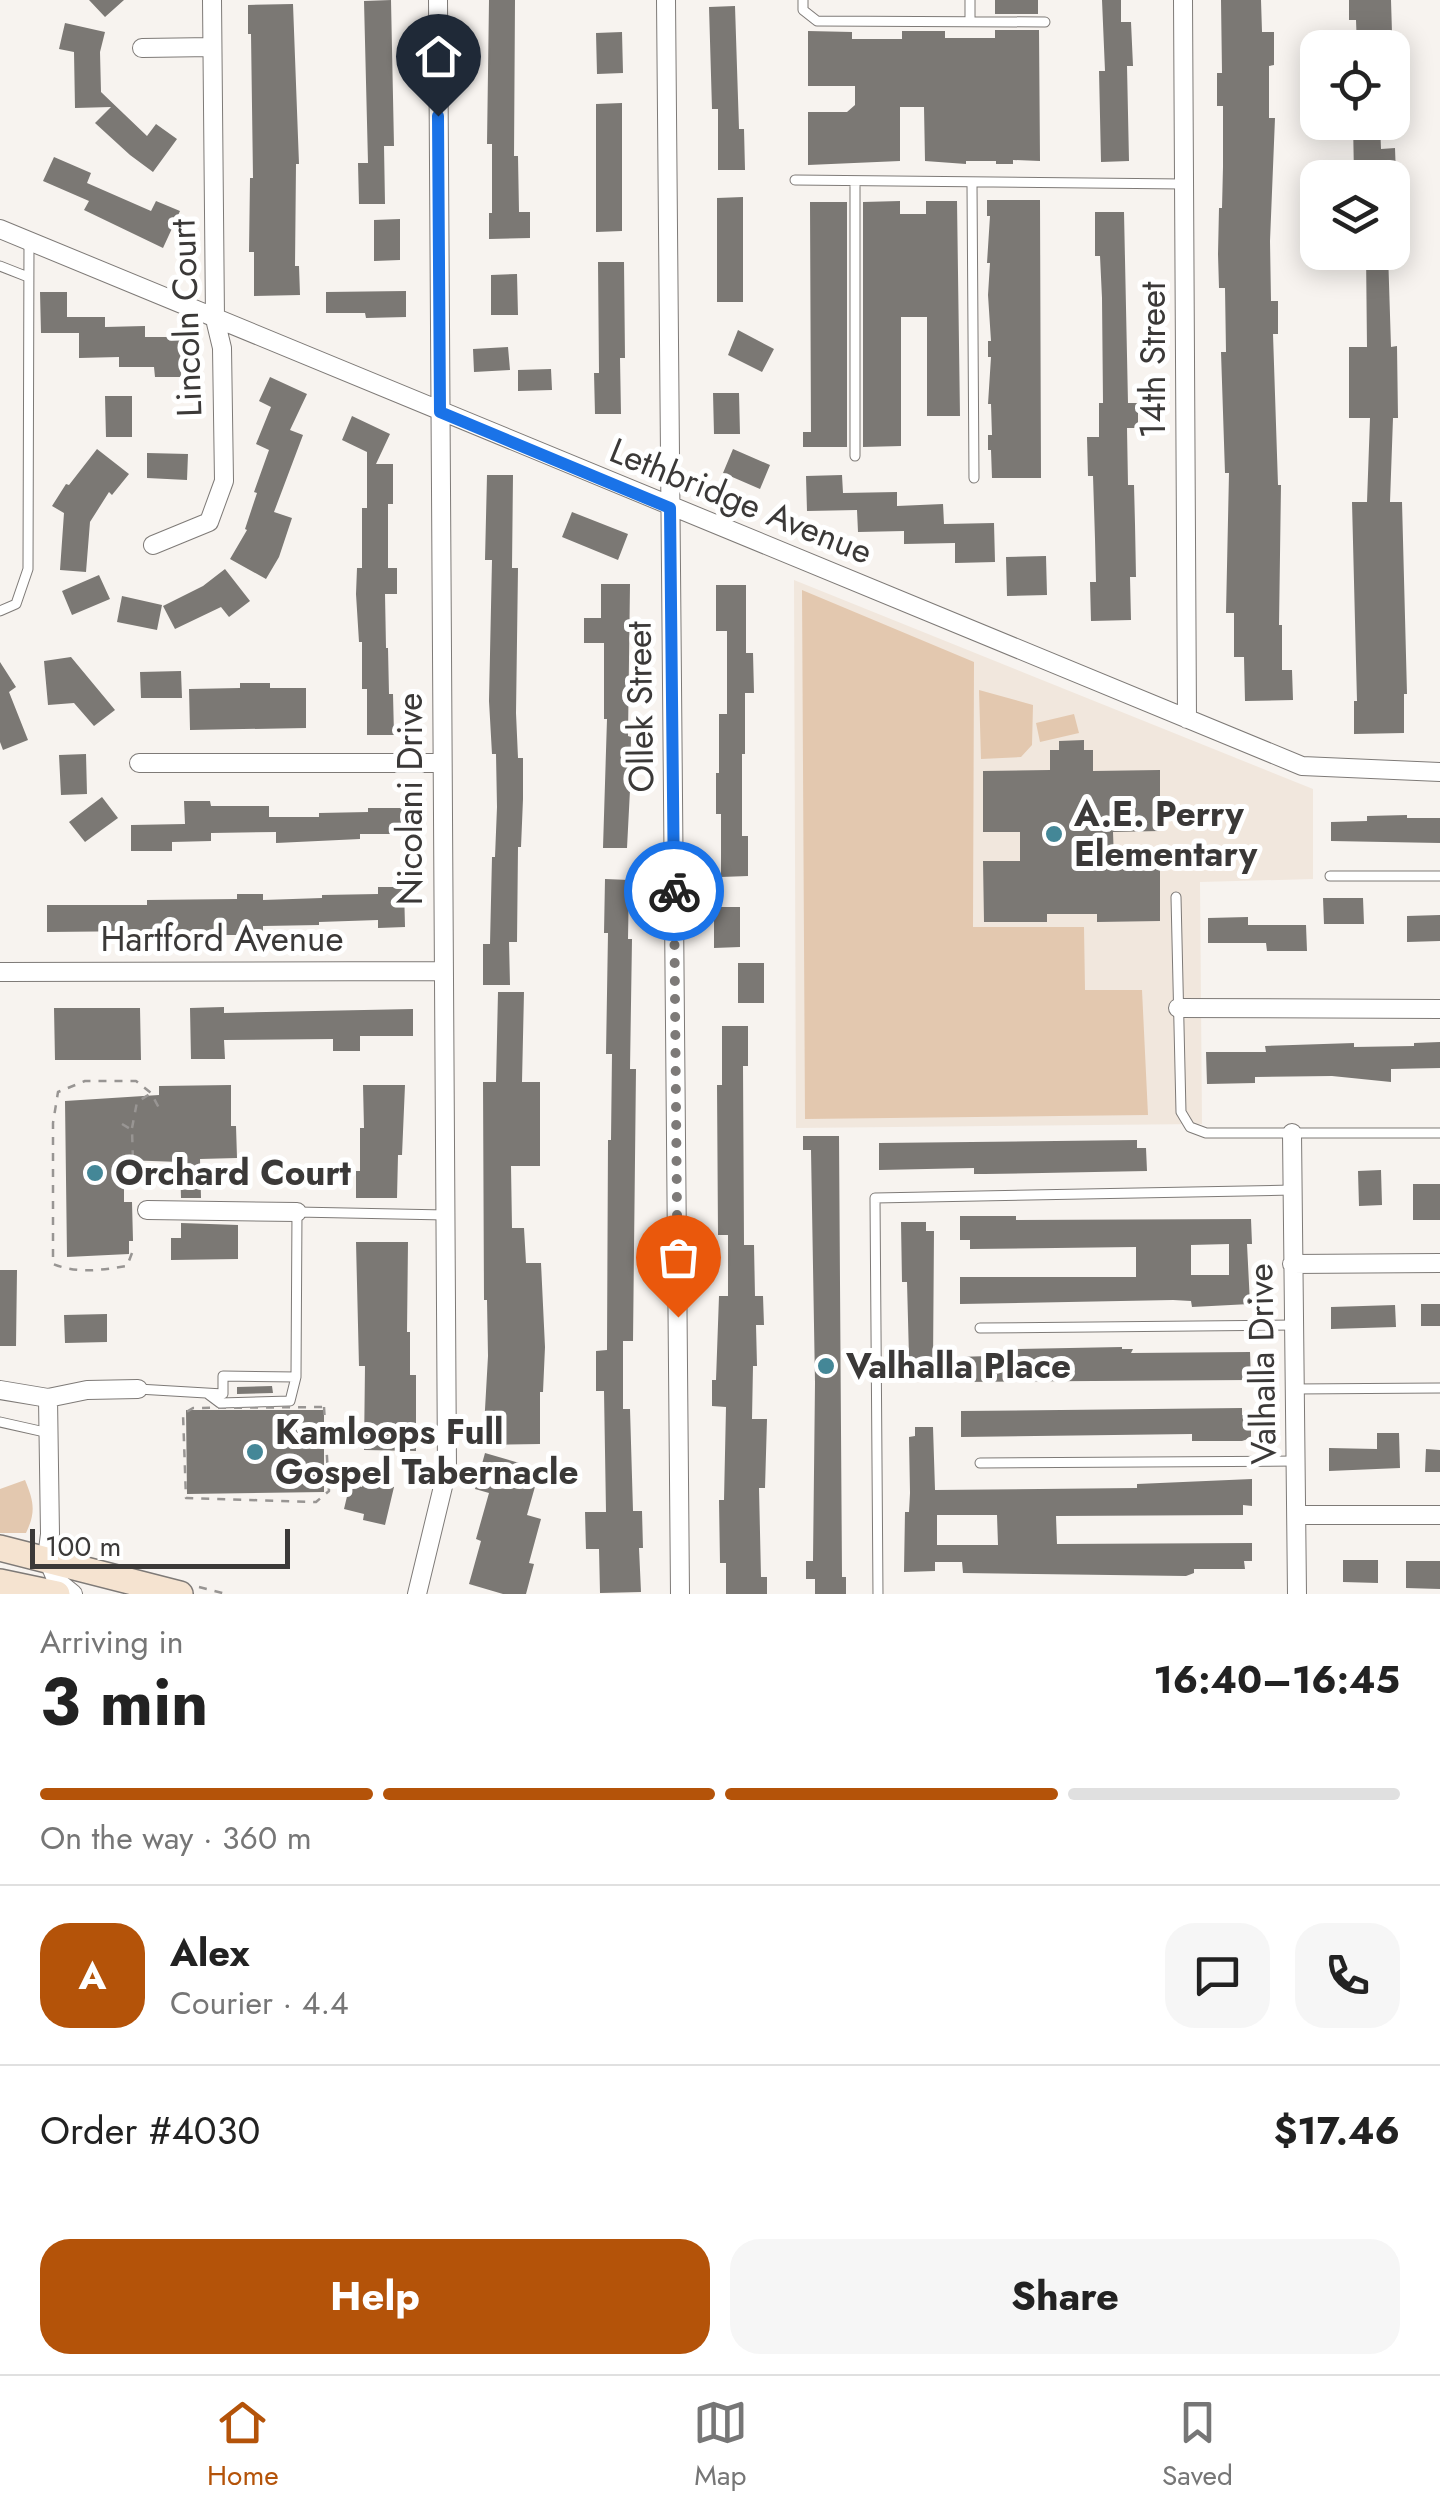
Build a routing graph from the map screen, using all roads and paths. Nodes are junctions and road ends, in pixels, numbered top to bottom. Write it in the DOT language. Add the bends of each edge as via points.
graph roads {
  1 [pos="212,0"];
  2 [pos="438,0"];
  3 [pos="666,0"];
  4 [pos="803,0"];
  5 [pos="970,0"];
  6 [pos="1183,0"];
  7 [pos="970,22"];
  8 [pos="1044,22"];
  9 [pos="212,47"];
  10 [pos="142,48"];
  11 [pos="796,180"];
  12 [pos="855,182"];
  13 [pos="972,184"];
  14 [pos="1184,184"];
  15 [pos="0,229"];
  16 [pos="28,241"];
  17 [pos="0,266"];
  18 [pos="28,277"];
  19 [pos="215,319"];
  20 [pos="440,412"];
  21 [pos="855,456"];
  22 [pos="974,478"];
  23 [pos="670,508"];
  24 [pos="153,545"];
  25 [pos="0,611"];
  26 [pos="1187,719"];
  27 [pos="442,762"];
  28 [pos="140,763"];
  29 [pos="1440,772"];
  30 [pos="1330,876"];
  31 [pos="1440,876"];
  32 [pos="1176,898"];
  33 [pos="444,971"];
  34 [pos="0,972"];
  35 [pos="1178,1008"];
  36 [pos="1440,1009"];
  37 [pos="151,1093"];
  38 [pos="159,1108"];
  39 [pos="122,1124"];
  40 [pos="132,1130"];
  41 [pos="1292,1133"];
  42 [pos="1440,1133"];
  43 [pos="162,1176"];
  44 [pos="1292,1190"];
  45 [pos="147,1210"];
  46 [pos="296,1212"];
  47 [pos="446,1215"];
  48 [pos="132,1252"];
  49 [pos="1440,1263"];
  50 [pos="1292,1264"];
  51 [pos="1294,1325"];
  52 [pos="980,1328"];
  53 [pos="296,1377"];
  54 [pos="1440,1388"];
  55 [pos="138,1389"];
  56 [pos="1295,1389"];
  57 [pos="0,1390"];
  58 [pos="208,1394"];
  59 [pos="48,1398"];
  60 [pos="324,1407"];
  61 [pos="0,1422"];
  62 [pos="49,1433"];
  63 [pos="1296,1462"];
  64 [pos="980,1463"];
  65 [pos="1297,1515"];
  66 [pos="1440,1516"];
  67 [pos="0,1548"];
  68 [pos="47,1558"];
  69 [pos="0,1582"];
  70 [pos="185,1589"];
  71 [pos="57,1594"];
  72 [pos="73,1594"];
  73 [pos="226,1594"];
  74 [pos="417,1594"];
  75 [pos="680,1594"];
  76 [pos="878,1594"];
  77 [pos="1297,1594"];
  1 -- 9 [label="street, Lincoln Court"];
  2 -- 20 [label="street, Nicolani Drive"];
  3 -- 23 [label="street, Ollek Street"];
  4 -- 7 [label="lane" via="803,10 817,21"];
  5 -- 7 [label="lane"];
  6 -- 14 [label="street, 14th Street"];
  7 -- 8 [label="lane"];
  9 -- 10 [label="street"];
  9 -- 19 [label="street, Lincoln Court"];
  11 -- 12 [label="lane"];
  12 -- 13 [label="lane"];
  12 -- 21 [label="lane"];
  13 -- 14 [label="lane"];
  13 -- 22 [label="lane"];
  14 -- 26 [label="street, 14th Street"];
  15 -- 16 [label="street, Lethbridge Avenue"];
  16 -- 18 [label="lane"];
  16 -- 19 [label="street, Lethbridge Avenue"];
  17 -- 18 [label="lane"];
  18 -- 25 [label="lane" via="28,569 16,604"];
  19 -- 20 [label="street, Lethbridge Avenue"];
  19 -- 24 [label="street, Lincoln Court" via="222,348 224,481 210,522"];
  20 -- 23 [label="street, Lethbridge Avenue"];
  20 -- 27 [label="street, Nicolani Drive"];
  23 -- 26 [label="street, Lethbridge Avenue"];
  23 -- 75 [label="street, Ollek Street"];
  26 -- 29 [label="street, Lethbridge Avenue" via="1302,766"];
  27 -- 28 [label="street"];
  27 -- 33 [label="street, Nicolani Drive"];
  30 -- 31 [label="lane"];
  32 -- 35 [label="lane"];
  33 -- 34 [label="street, Hartford Avenue"];
  33 -- 47 [label="street, Nicolani Drive"];
  35 -- 36 [label="street"];
  35 -- 41 [label="lane" via="1181,1112 1190,1127 1206,1134"];
  37 -- 38 [label="path"];
  37 -- 40 [label="path" via="136,1102"];
  37 -- 48 [label="path" via="136,1081 86,1080 58,1092 53,1123 53,1264 97,1271 127,1266"];
  39 -- 40 [label="path"];
  40 -- 43 [label="path" via="134,1161"];
  41 -- 42 [label="lane"];
  41 -- 44 [label="street, Valhalla Drive"];
  44 -- 50 [label="street, Valhalla Drive"];
  44 -- 76 [label="lane" via="875,1198"];
  45 -- 46 [label="street"];
  46 -- 47 [label="lane"];
  46 -- 53 [label="lane"];
  47 -- 74 [label="street, Nicolani Drive" via="448,1470"];
  49 -- 50 [label="street"];
  50 -- 51 [label="street, Valhalla Drive"];
  51 -- 52 [label="lane"];
  51 -- 56 [label="street, Valhalla Drive"];
  53 -- 58 [label="lane" via="223,1376 223,1394"];
  53 -- 58 [label="lane" via="290,1401 220,1403"];
  54 -- 56 [label="lane"];
  55 -- 58 [label="lane"];
  55 -- 59 [label="street"];
  56 -- 63 [label="street, Valhalla Drive"];
  57 -- 59 [label="street"];
  59 -- 62 [label="street"];
  60 -- 60 [label="path" via="329,1491 316,1502 186,1498 183,1414 193,1408"];
  61 -- 62 [label="lane"];
  62 -- 68 [label="street"];
  63 -- 64 [label="lane"];
  63 -- 65 [label="street, Valhalla Drive"];
  65 -- 66 [label="street"];
  65 -- 77 [label="street, Valhalla Drive"];
  67 -- 68 [label="main road"];
  68 -- 70 [label="main road"];
  68 -- 72 [label="street"];
  69 -- 71 [label="main road"];
  70 -- 73 [label="path"];
}
